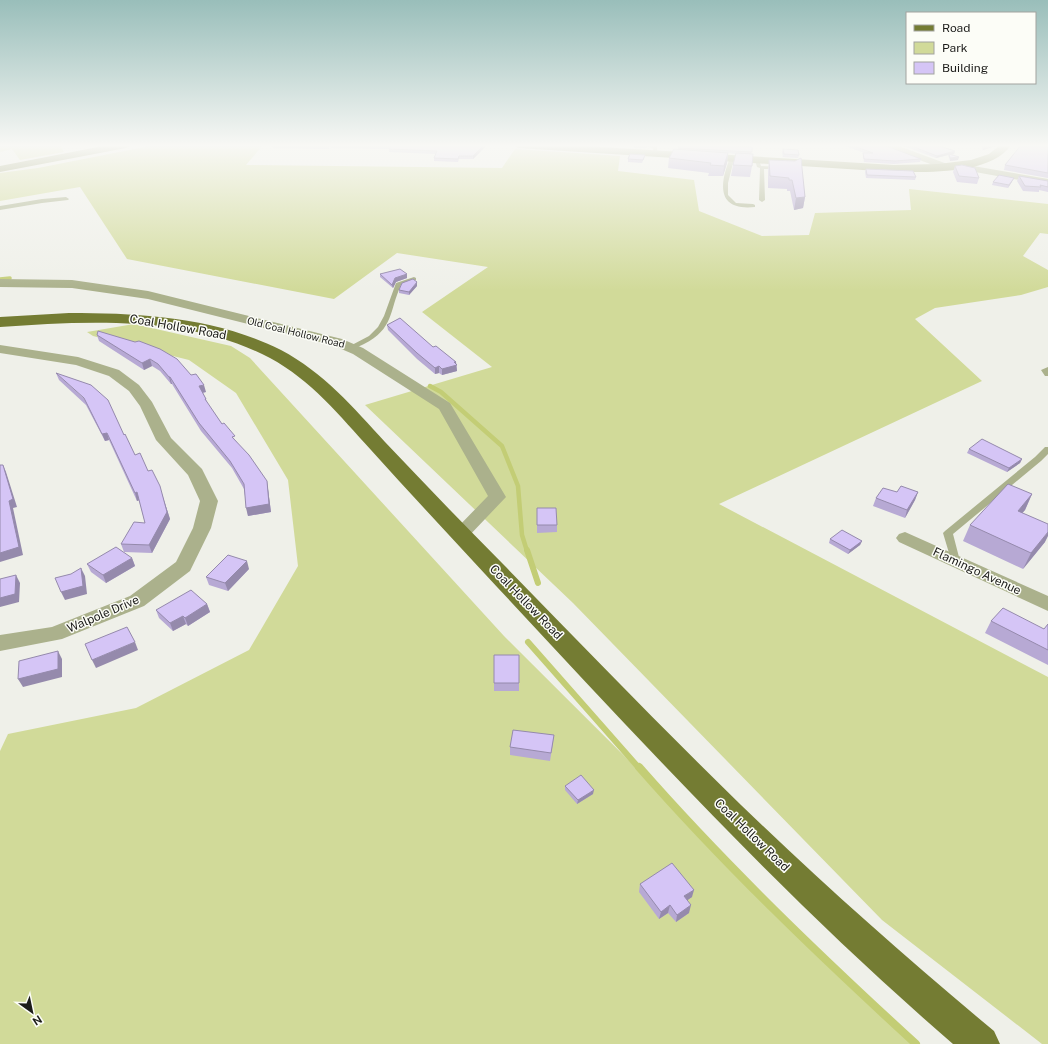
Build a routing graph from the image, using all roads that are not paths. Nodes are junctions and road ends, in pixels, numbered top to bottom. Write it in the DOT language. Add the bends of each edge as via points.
graph roads {
  1 [pos="724,194"];
  2 [pos="762,194"];
  3 [pos="66,199"];
  4 [pos="762,200"];
  5 [pos="753,206"];
  6 [pos="0,208"];
  7 [pos="414,279"];
  8 [pos="0,283"];
  9 [pos="0,322"];
  10 [pos="352,347"];
  11 [pos="0,349"];
  12 [pos="1048,368"];
  13 [pos="1048,374"];
  14 [pos="1048,449"];
  15 [pos="461,534"];
  16 [pos="905,538"];
  17 [pos="955,561"];
  18 [pos="1048,604"];
  19 [pos="0,642"];
  20 [pos="981,1044"];
  1 -- 5 [label="lane" via="735,205"];
  2 -- 4 [label="lane"];
  3 -- 6 [label="lane"];
  7 -- 10 [label="lane" via="398,284 388,317 378,333"];
  8 -- 10 [label="street, Old Coal Hollow Road" via="72,284 148,295"];
  9 -- 15 [label="main road, Coal Hollow Road" via="70,317 135,319 197,328 230,336 278,355 321,387"];
  10 -- 15 [label="street, Old Coal Hollow Road" via="445,406 497,497"];
  11 -- 19 [label="street, Walpole Drive" via="78,361 114,373 134,388 148,405 164,440 196,473 209,501 202,528 183,566 137,601 55,634"];
  12 -- 13 [label="lane" via="1044,370"];
  14 -- 17 [label="lane" via="948,533"];
  15 -- 20 [label="main road, Coal Hollow Road" via="735,819 841,921"];
  16 -- 17 [label="street, Flamingo Avenue"];
  17 -- 18 [label="street, Flamingo Avenue"];
}
